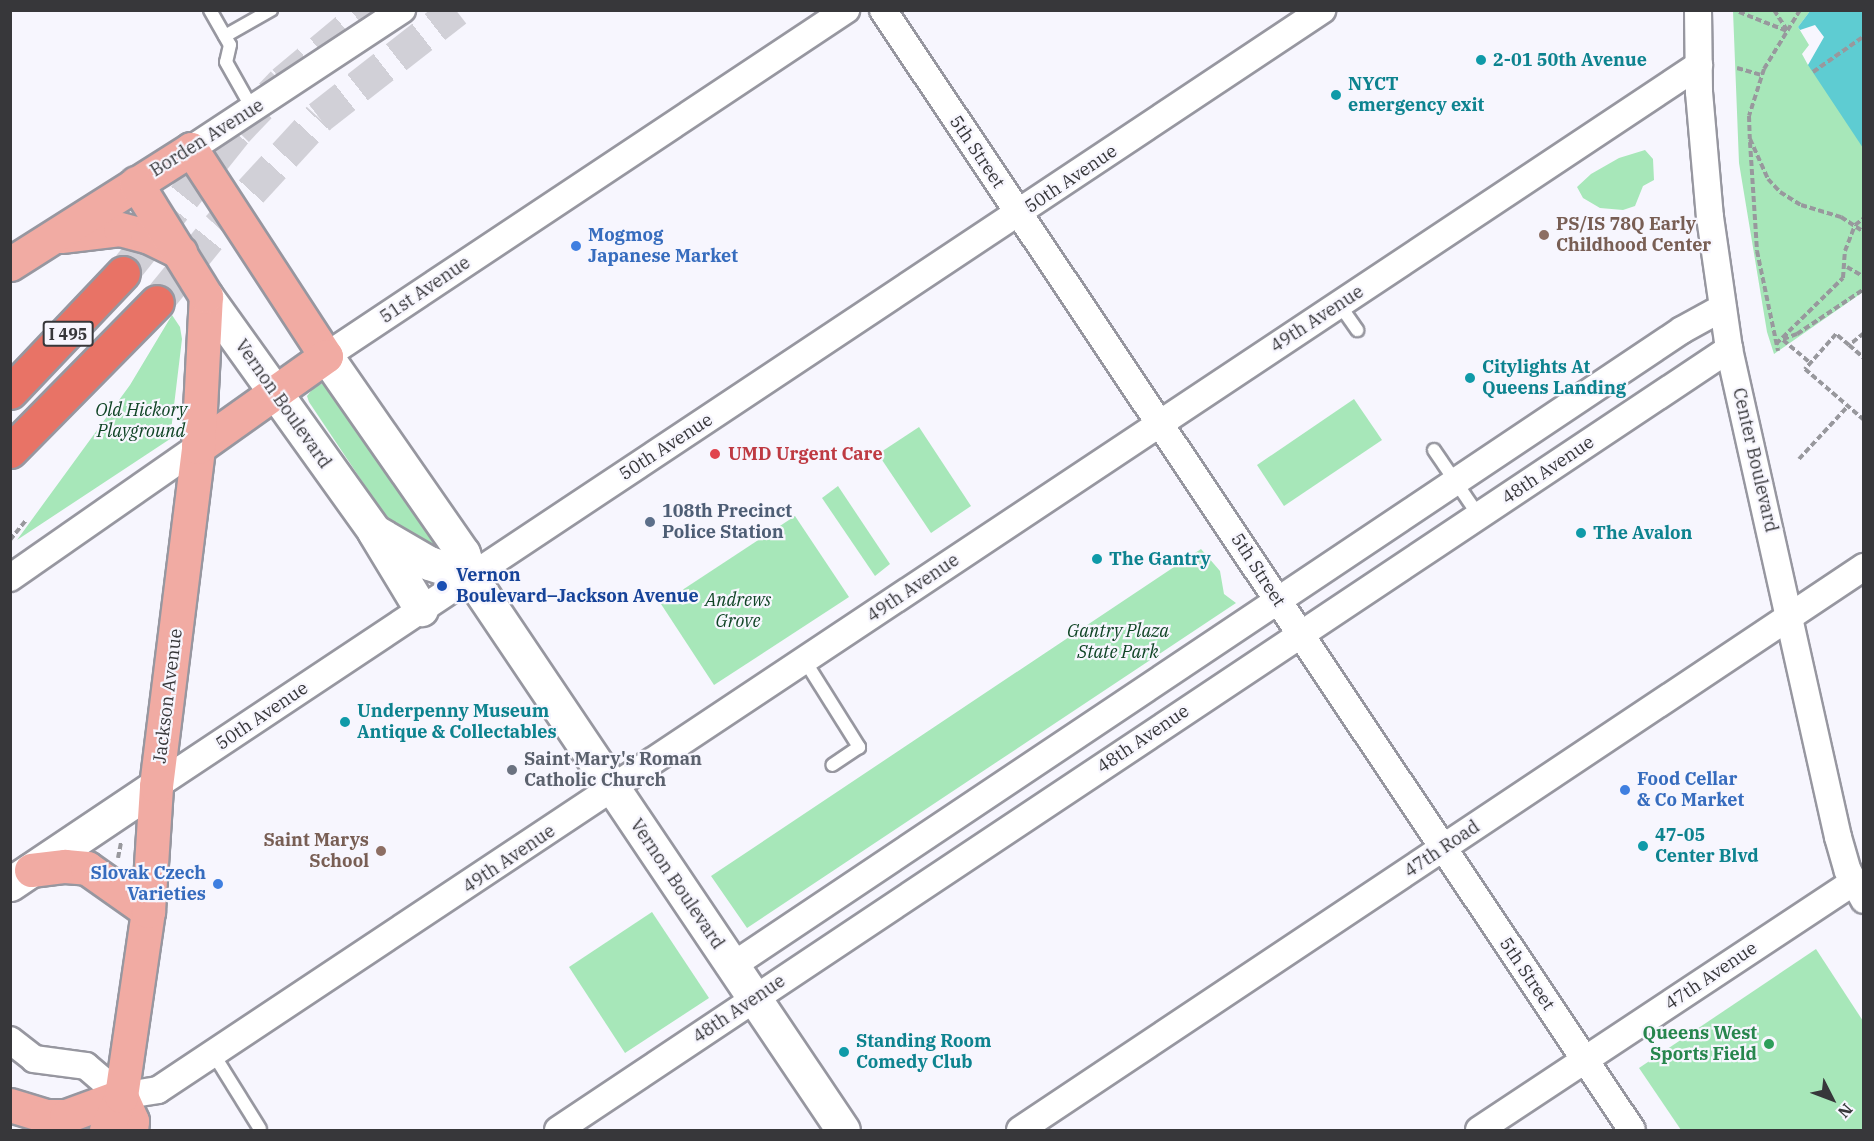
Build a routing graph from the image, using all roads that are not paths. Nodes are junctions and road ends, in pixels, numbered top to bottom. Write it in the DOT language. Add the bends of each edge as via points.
graph roads {
  1 [pos="210,10"];
  2 [pos="272,10"];
  3 [pos="402,10"];
  4 [pos="846,10"];
  5 [pos="883,10"];
  6 [pos="1322,10"];
  7 [pos="1698,10"];
  8 [pos="225,36"];
  9 [pos="1699,65"];
  10 [pos="253,110"];
  11 [pos="190,150"];
  12 [pos="136,183"];
  13 [pos="1020,214"];
  14 [pos="46,239"];
  15 [pos="180,252"];
  16 [pos="10,264"];
  17 [pos="206,296"];
  18 [pos="149,304"];
  19 [pos="1339,304"];
  20 [pos="1722,308"];
  21 [pos="1357,330"];
  22 [pos="1729,349"];
  23 [pos="326,356"];
  24 [pos="10,374"];
  25 [pos="10,392"];
  26 [pos="275,392"];
  27 [pos="1160,423"];
  28 [pos="18,441"];
  29 [pos="198,447"];
  30 [pos="1434,450"];
  31 [pos="1457,483"];
  32 [pos="1479,516"];
  33 [pos="374,531"];
  34 [pos="1863,567"];
  35 [pos="471,576"];
  36 [pos="10,578"];
  37 [pos="1279,602"];
  38 [pos="421,609"];
  39 [pos="1790,617"];
  40 [pos="1300,635"];
  41 [pos="805,661"];
  42 [pos="832,765"];
  43 [pos="156,786"];
  44 [pos="614,789"];
  45 [pos="1443,849"];
  46 [pos="21,877"];
  47 [pos="1858,891"];
  48 [pos="148,911"];
  49 [pos="732,966"];
  50 [pos="754,999"];
  51 [pos="10,1040"];
  52 [pos="214,1055"];
  53 [pos="1585,1060"];
  54 [pos="122,1096"];
  55 [pos="10,1105"];
  56 [pos="10,1123"];
  57 [pos="260,1129"];
  58 [pos="17,1131"];
  59 [pos="106,1131"];
  60 [pos="131,1131"];
  61 [pos="558,1131"];
  62 [pos="843,1131"];
  63 [pos="1020,1131"];
  64 [pos="1479,1131"];
  65 [pos="1632,1131"];
  1 -- 8 [label="lane"];
  2 -- 8 [label="lane"];
  3 -- 10 [label="street, Borden Avenue"];
  4 -- 23 [label="street, 51st Avenue"];
  5 -- 13 [label="street, 5th Street"];
  6 -- 13 [label="street, 50th Avenue"];
  7 -- 9 [label="street, Center Boulevard"];
  8 -- 10 [label="lane" via="230,45 226,62"];
  9 -- 19 [label="street, 49th Avenue"];
  9 -- 20 [label="street, Center Boulevard" via="1710,217"];
  10 -- 11 [label="street, Borden Avenue"];
  11 -- 12 [label="main road, Borden Avenue"];
  11 -- 23 [label="main road, Vernon Boulevard"];
  12 -- 14 [label="main road, Borden Avenue"];
  12 -- 15 [label="main road, Vernon Boulevard"];
  13 -- 27 [label="street, 5th Street"];
  13 -- 35 [label="street, 50th Avenue"];
  14 -- 15 [label="main road" via="120,229 147,236"];
  14 -- 16 [label="main road, Borden Avenue"];
  15 -- 17 [label="main road, Vernon Boulevard"];
  17 -- 26 [label="main road, Vernon Boulevard"];
  17 -- 29 [label="main road, Jackson Avenue"];
  18 -- 28 [label="highway, I 495"];
  19 -- 21 [label="lane"];
  19 -- 27 [label="street, 49th Avenue"];
  20 -- 22 [label="street, Center Boulevard"];
  20 -- 31 [label="street" via="1682,330"];
  22 -- 32 [label="street, 48th Avenue"];
  22 -- 39 [label="street, Center Boulevard"];
  23 -- 26 [label="main road, 51st Avenue"];
  23 -- 35 [label="main road, Vernon Boulevard" via="463,553"];
  24 -- 25 [label="highway, I 495" via="120,270"];
  26 -- 29 [label="main road, 51st Avenue"];
  26 -- 33 [label="main road, Vernon Boulevard"];
  27 -- 37 [label="street, 5th Street"];
  27 -- 41 [label="street, 49th Avenue"];
  29 -- 36 [label="street, 51st Avenue"];
  29 -- 43 [label="main road, Jackson Avenue"];
  30 -- 31 [label="lane"];
  31 -- 32 [label="lane"];
  31 -- 37 [label="street"];
  32 -- 40 [label="street, 48th Avenue"];
  33 -- 35 [label="main road, Vernon Boulevard" via="429,563"];
  33 -- 38 [label="main road"];
  34 -- 39 [label="street, 47th Road"];
  35 -- 38 [label="street, 50th Avenue"];
  35 -- 44 [label="main road, Vernon Boulevard"];
  37 -- 40 [label="street, 5th Street"];
  37 -- 49 [label="street"];
  38 -- 43 [label="street, 50th Avenue"];
  39 -- 45 [label="street, 47th Road"];
  39 -- 47 [label="street, Center Boulevard" via="1838,837"];
  40 -- 45 [label="street, 5th Street"];
  40 -- 50 [label="street, 48th Avenue"];
  41 -- 42 [label="lane" via="859,747"];
  41 -- 44 [label="street, 49th Avenue"];
  43 -- 46 [label="main road, 50th Avenue"];
  43 -- 48 [label="main road, Jackson Avenue"];
  44 -- 49 [label="main road, Vernon Boulevard"];
  44 -- 52 [label="street, 49th Avenue"];
  45 -- 53 [label="street, 5th Street"];
  45 -- 63 [label="street, 47th Road"];
  46 -- 48 [label="main road" via="64,866 87,868"];
  47 -- 53 [label="street, 47th Avenue"];
  48 -- 54 [label="main road, Jackson Avenue"];
  49 -- 50 [label="main road, Vernon Boulevard"];
  50 -- 61 [label="street, 48th Avenue"];
  50 -- 62 [label="main road, Vernon Boulevard"];
  51 -- 54 [label="street" via="34,1059 86,1066"];
  52 -- 54 [label="street, 49th Avenue" via="158,1090"];
  52 -- 57 [label="lane"];
  53 -- 64 [label="street, 47th Avenue"];
  53 -- 65 [label="street, 5th Street"];
  54 -- 55 [label="main road" via="66,1116 45,1116"];
  54 -- 59 [label="main road, Jackson Avenue"];
  54 -- 60 [label="main road, Jackson Avenue" via="132,1121"];
  56 -- 58 [label="main road"];
}
